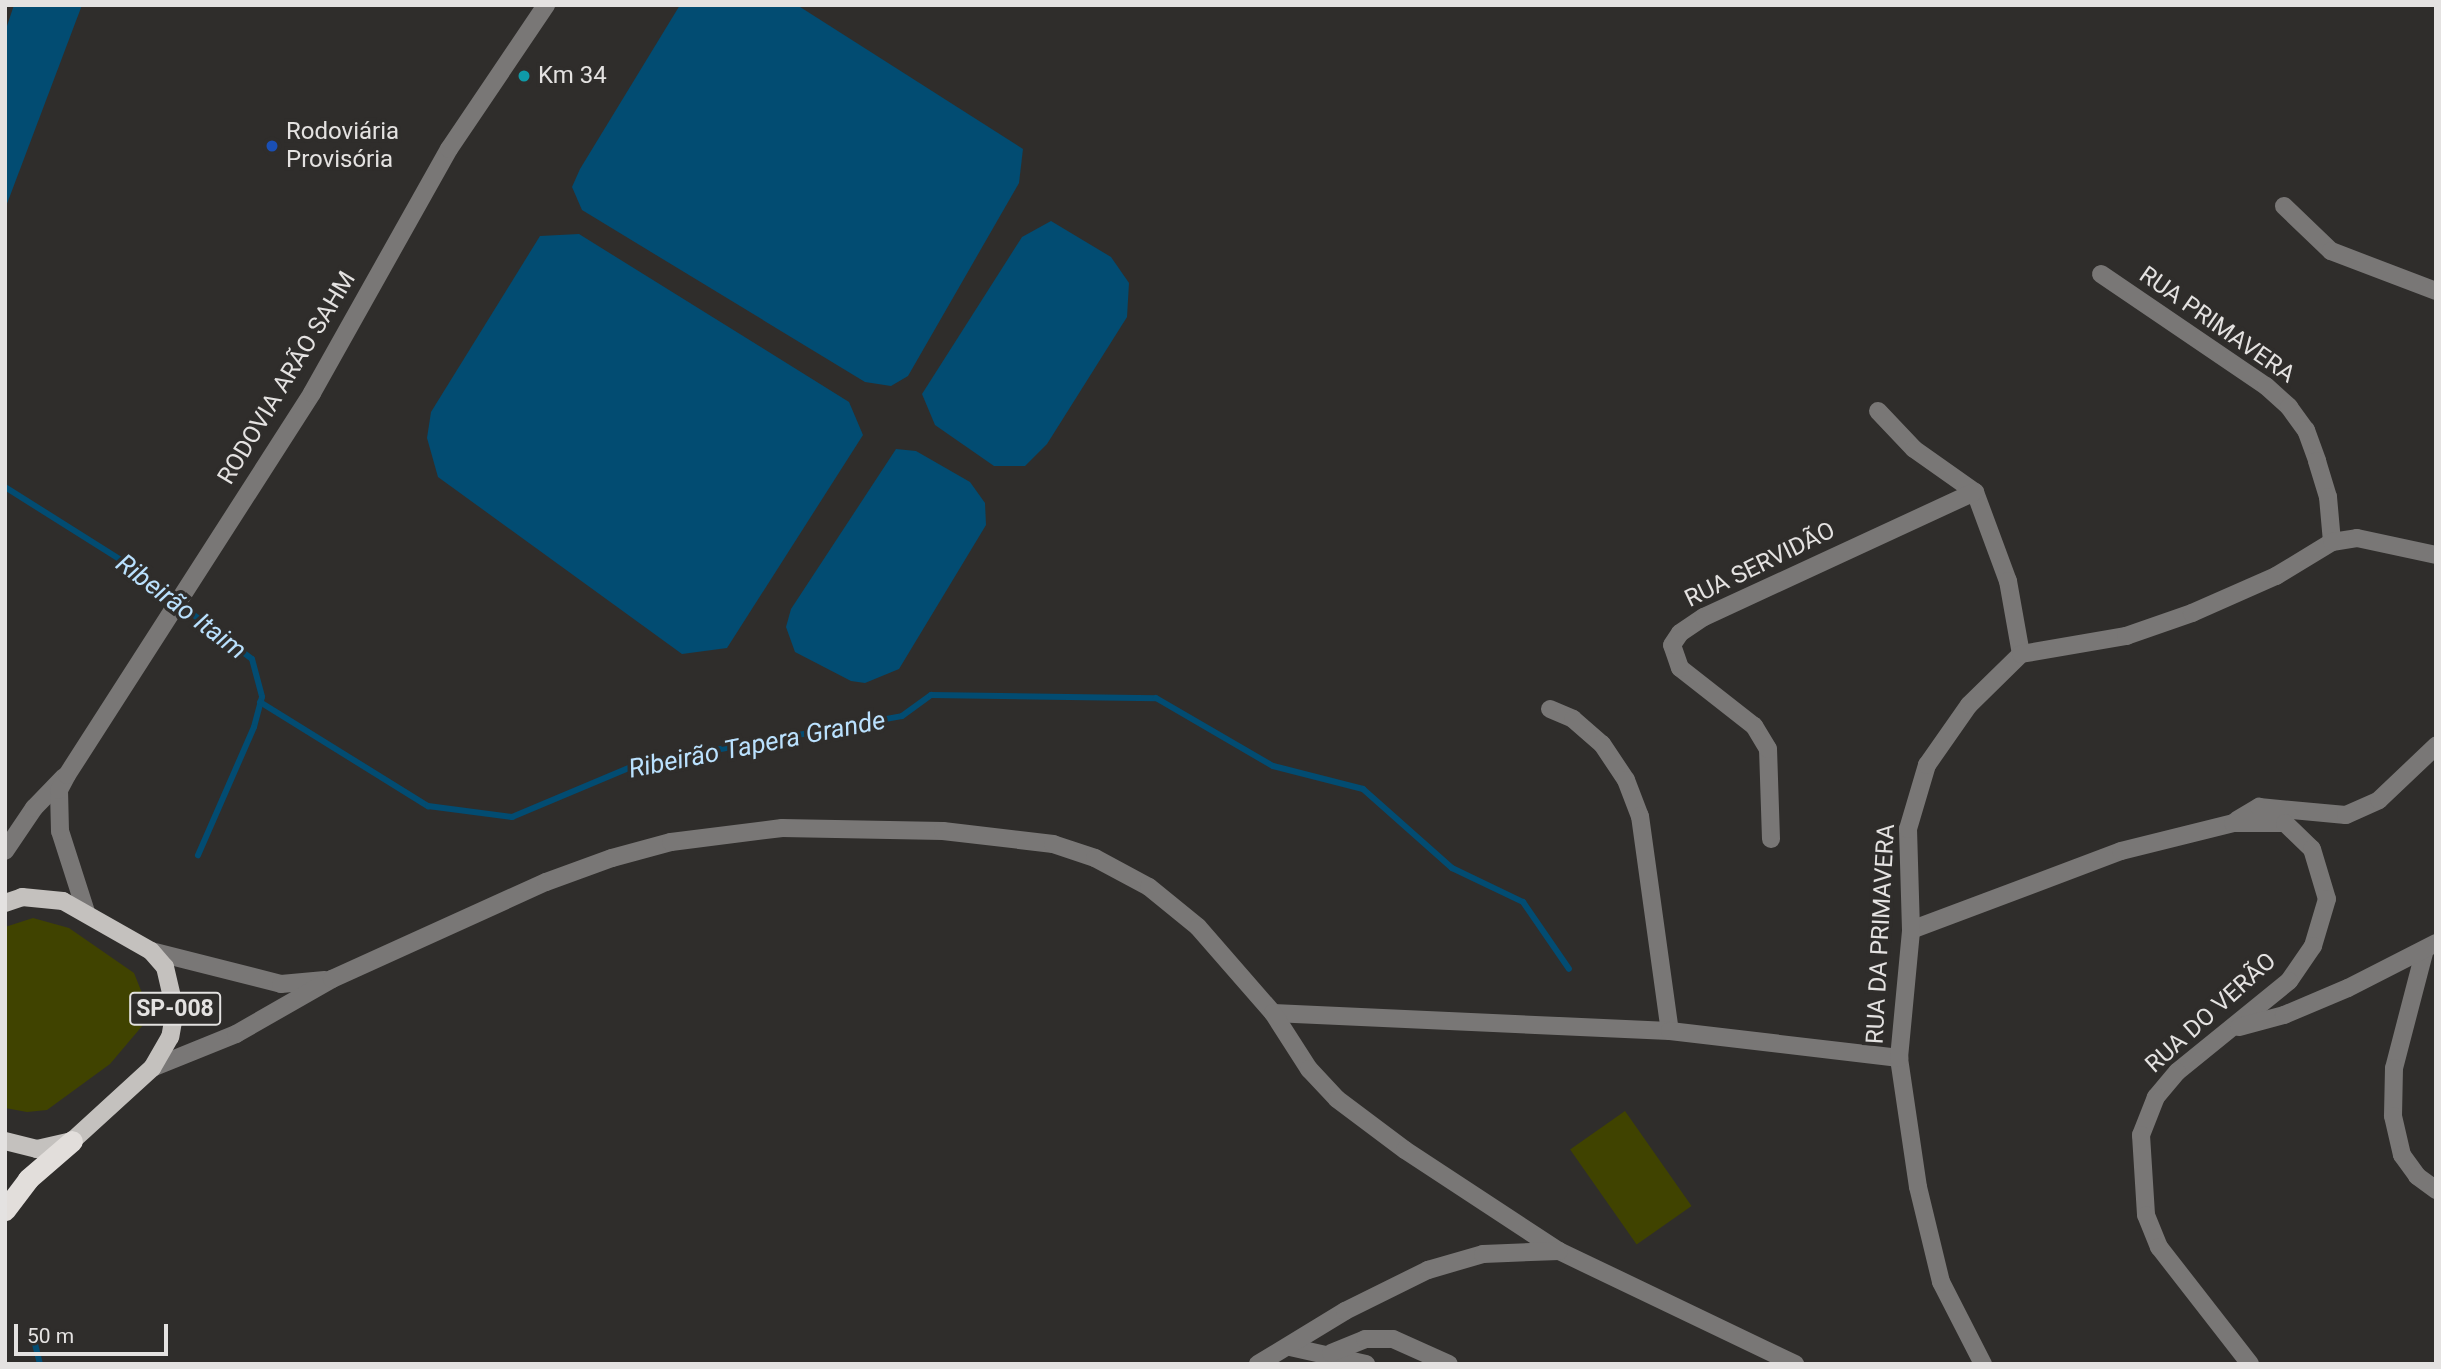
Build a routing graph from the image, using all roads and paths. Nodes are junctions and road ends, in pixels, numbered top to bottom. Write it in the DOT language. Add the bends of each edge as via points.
graph roads {
  1 [pos="546,5"];
  2 [pos="2284,206"];
  3 [pos="2101,274"];
  4 [pos="2436,291"];
  5 [pos="1878,411"];
  6 [pos="1975,492"];
  7 [pos="2332,542"];
  8 [pos="2436,555"];
  9 [pos="2021,654"];
  10 [pos="1550,709"];
  11 [pos="2436,746"];
  12 [pos="67,775"];
  13 [pos="2232,822"];
  14 [pos="1771,839"];
  15 [pos="5,851"];
  16 [pos="5,902"];
  17 [pos="86,912"];
  18 [pos="1911,930"];
  19 [pos="2430,948"];
  20 [pos="150,951"];
  21 [pos="332,979"];
  22 [pos="1273,1013"];
  23 [pos="2236,1028"];
  24 [pos="1670,1031"];
  25 [pos="1899,1058"];
  26 [pos="152,1068"];
  27 [pos="72,1140"];
  28 [pos="5,1141"];
  29 [pos="2436,1190"];
  30 [pos="5,1210"];
  31 [pos="1559,1251"];
  32 [pos="1290,1347"];
  33 [pos="1331,1353"];
  34 [pos="1258,1364"];
  35 [pos="1366,1364"];
  36 [pos="1450,1364"];
  37 [pos="1795,1364"];
  38 [pos="1983,1364"];
  39 [pos="2250,1364"];
  1 -- 12 [label="street, RODOVIA ARÃO SAHM" via="449,149 313,393"];
  2 -- 4 [label="street" via="2331,251"];
  3 -- 7 [label="street, RUA PRIMAVERA" via="2266,386 2289,407 2305,430 2317,461 2328,497"];
  5 -- 6 [label="street" via="1914,449"];
  6 -- 9 [label="street" via="2008,581"];
  6 -- 14 [label="street, RUA SERVIDÃO" via="1704,617 1672,645 1680,668 1754,726 1768,749"];
  7 -- 8 [label="street" via="2357,538"];
  7 -- 9 [label="street" via="2276,576 2192,613 2126,636"];
  9 -- 18 [label="street, RUA DA PRIMAVERA" via="1969,705 1927,765 1908,830"];
  10 -- 24 [label="street" via="1573,719 1602,744 1626,780 1640,816"];
  11 -- 13 [label="street" via="2379,800 2346,815 2259,807"];
  12 -- 15 [label="street, RODOVIA ARÃO SAHM" via="34,808"];
  12 -- 17 [label="street, RODOVIA ARÃO SAHM" via="60,790 60,831"];
  13 -- 18 [label="street, RUA DO VERÃO" via="2121,850"];
  13 -- 23 [label="street, RUA DO VERÃO" via="2285,823 2312,849 2327,899 2313,946 2288,981"];
  16 -- 17 [label="main road, SP-008" via="48,897"];
  17 -- 20 [label="main road, SP-008"];
  18 -- 25 [label="street, RUA DA PRIMAVERA"];
  19 -- 23 [label="street" via="2284,1015"];
  19 -- 29 [label="street" via="2394,1068 2393,1116 2402,1155 2417,1176"];
  20 -- 21 [label="street" via="281,984"];
  20 -- 26 [label="main road, SP-008" via="165,967 175,1010 170,1037"];
  21 -- 22 [label="street" via="546,883 671,842 782,828 943,831 1053,844 1095,858 1149,887 1199,927"];
  21 -- 26 [label="street" via="236,1034"];
  22 -- 24 [label="street"];
  22 -- 31 [label="street" via="1309,1069 1337,1099 1405,1150"];
  23 -- 39 [label="street, RUA DO VERÃO" via="2177,1072 2156,1097 2141,1135 2140,1176 2146,1215 2160,1247"];
  24 -- 25 [label="street"];
  25 -- 38 [label="street, RUA DA PRIMAVERA" via="1918,1187 1941,1282"];
  26 -- 27 [label="main road, SP-008"];
  27 -- 28 [label="main road, SP-008" via="37,1149"];
  27 -- 30 [label="highway" via="29,1179"];
  31 -- 32 [label="street" via="1483,1254 1428,1270 1345,1311"];
  31 -- 37 [label="street"];
  32 -- 33 [label="street"];
  32 -- 34 [label="street"];
  33 -- 35 [label="street"];
  33 -- 36 [label="street" via="1364,1339 1393,1339"];
}
